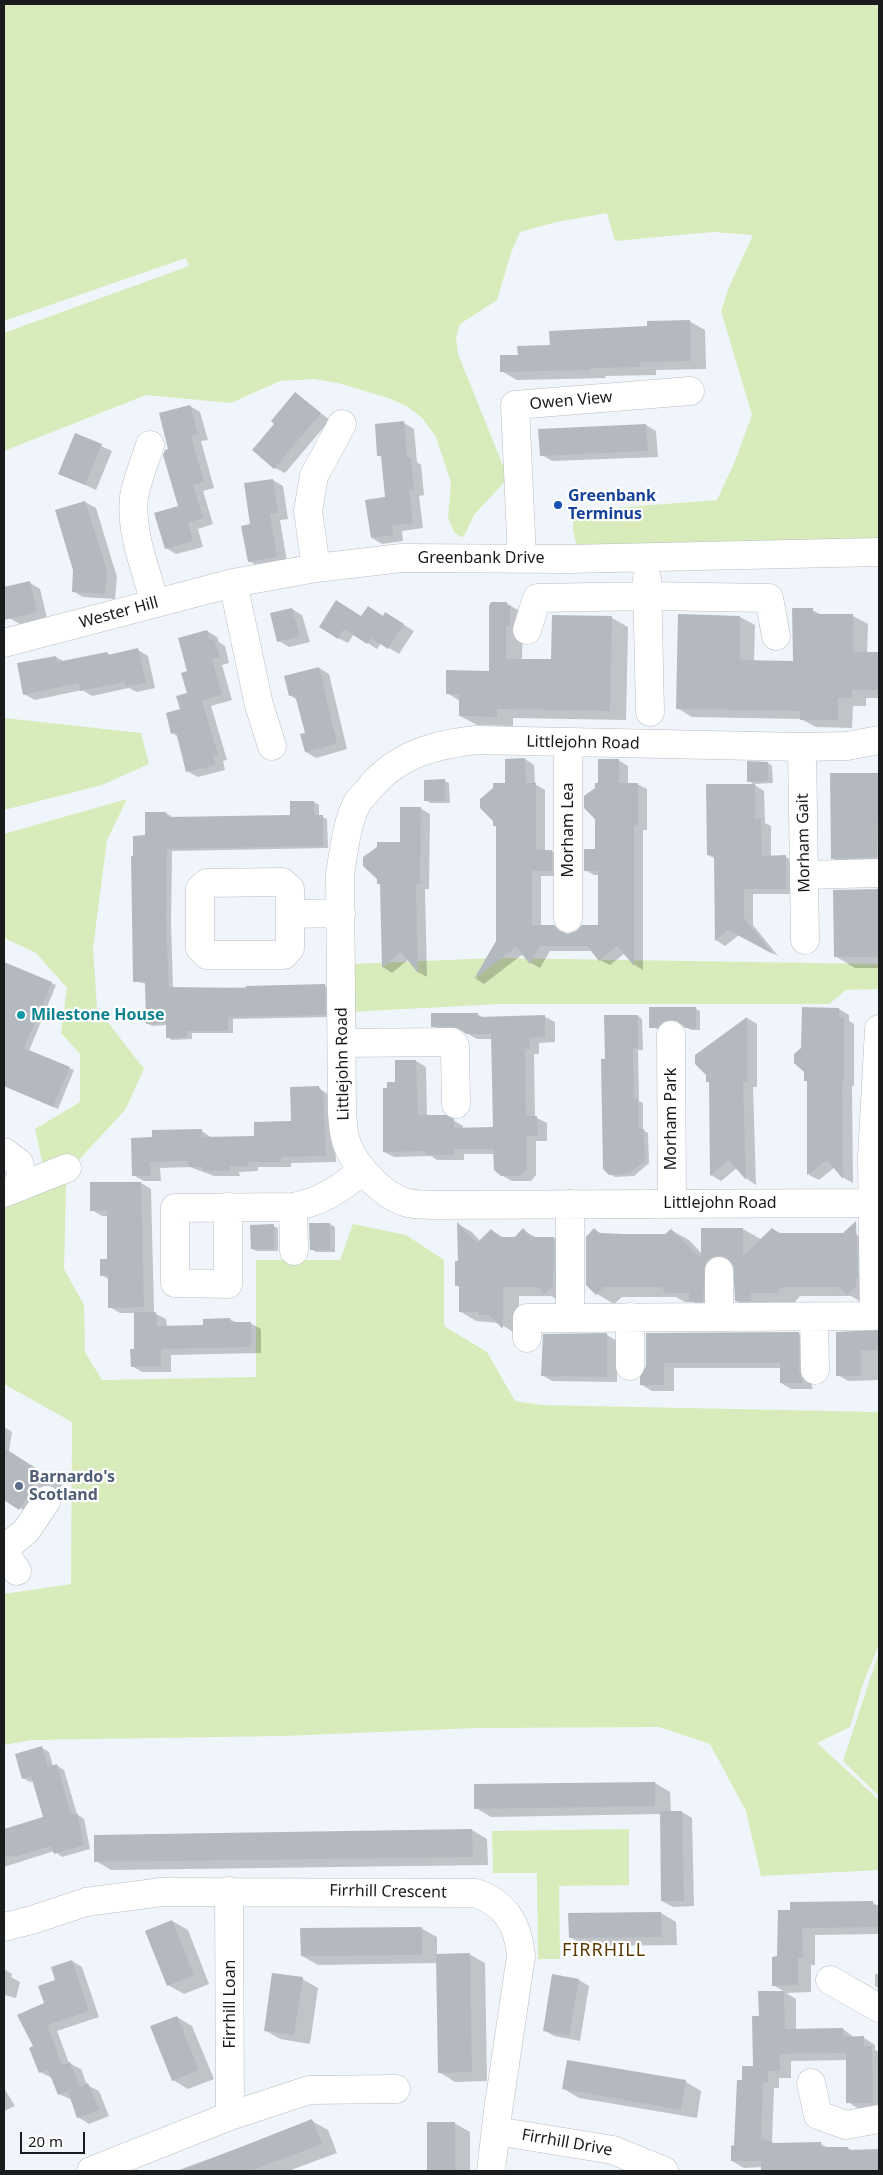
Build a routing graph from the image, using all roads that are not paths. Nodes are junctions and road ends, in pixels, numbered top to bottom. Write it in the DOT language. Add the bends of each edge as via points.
graph roads {
  1 [pos="690,392"];
  2 [pos="342,424"];
  3 [pos="150,445"];
  4 [pos="879,552"];
  5 [pos="647,558"];
  6 [pos="522,559"];
  7 [pos="316,568"];
  8 [pos="233,583"];
  9 [pos="648,596"];
  10 [pos="155,603"];
  11 [pos="527,630"];
  12 [pos="776,636"];
  13 [pos="4,643"];
  14 [pos="650,712"];
  15 [pos="879,740"];
  16 [pos="568,743"];
  17 [pos="272,746"];
  18 [pos="802,747"];
  19 [pos="879,874"];
  20 [pos="805,875"];
  21 [pos="290,914"];
  22 [pos="341,914"];
  23 [pos="568,918"];
  24 [pos="805,940"];
  25 [pos="879,1029"];
  26 [pos="671,1035"];
  27 [pos="342,1043"];
  28 [pos="879,1079"];
  29 [pos="456,1104"];
  30 [pos="4,1152"];
  31 [pos="67,1168"];
  32 [pos="362,1170"];
  33 [pos="10,1190"];
  34 [pos="873,1203"];
  35 [pos="570,1204"];
  36 [pos="672,1204"];
  37 [pos="294,1207"];
  38 [pos="228,1208"];
  39 [pos="294,1251"];
  40 [pos="719,1271"];
  41 [pos="877,1316"];
  42 [pos="630,1317"];
  43 [pos="719,1317"];
  44 [pos="814,1317"];
  45 [pos="570,1318"];
  46 [pos="527,1338"];
  47 [pos="630,1366"];
  48 [pos="815,1370"];
  49 [pos="47,1500"];
  50 [pos="8,1557"];
  51 [pos="228,1891"];
  52 [pos="4,1926"];
  53 [pos="830,1980"];
  54 [pos="879,2008"];
  55 [pos="812,2083"];
  56 [pos="396,2089"];
  57 [pos="230,2116"];
  58 [pos="879,2120"];
  59 [pos="496,2131"];
  60 [pos="91,2171"];
  61 [pos="491,2171"];
  62 [pos="664,2171"];
  1 -- 6 [label="street, Owen View" via="515,406"];
  2 -- 7 [label="street" via="314,476 308,511"];
  3 -- 10 [label="street" via="134,496 134,514 137,538"];
  4 -- 5 [label="street, Greenbank Drive"];
  5 -- 6 [label="street, Greenbank Drive"];
  5 -- 9 [label="street"];
  6 -- 7 [label="street, Greenbank Drive" via="402,558"];
  7 -- 8 [label="street, Wester Hill"];
  8 -- 10 [label="street, Wester Hill"];
  8 -- 17 [label="street"];
  9 -- 11 [label="street" via="537,598"];
  9 -- 12 [label="street" via="768,598"];
  9 -- 14 [label="street"];
  10 -- 13 [label="street, Wester Hill"];
  15 -- 18 [label="street, Littlejohn Road" via="847,746"];
  16 -- 18 [label="street, Littlejohn Road"];
  16 -- 22 [label="street, Littlejohn Road" via="475,740 428,749 400,760 358,802 346,837 340,874"];
  16 -- 23 [label="street, Morham Lea"];
  18 -- 20 [label="street, Morham Gait"];
  19 -- 20 [label="street"];
  20 -- 24 [label="street, Morham Gait"];
  21 -- 22 [label="street"];
  22 -- 27 [label="street, Littlejohn Road"];
  25 -- 28 [label="street"];
  26 -- 36 [label="street, Morham Park"];
  27 -- 29 [label="street" via="452,1042 455,1046"];
  27 -- 32 [label="street, Littlejohn Road" via="345,1138"];
  28 -- 34 [label="street" via="872,1158"];
  30 -- 33 [label="street" via="19,1163 22,1175"];
  31 -- 33 [label="street"];
  32 -- 35 [label="street, Littlejohn Road" via="392,1196 407,1203"];
  32 -- 37 [label="street" via="330,1194"];
  34 -- 36 [label="street, Littlejohn Road"];
  34 -- 41 [label="street"];
  35 -- 36 [label="street, Littlejohn Road"];
  35 -- 45 [label="street"];
  37 -- 38 [label="street"];
  37 -- 39 [label="street"];
  40 -- 43 [label="street"];
  41 -- 44 [label="street"];
  42 -- 43 [label="street"];
  42 -- 45 [label="street"];
  42 -- 47 [label="street"];
  43 -- 44 [label="street"];
  44 -- 48 [label="street"];
  45 -- 46 [label="street" via="526,1318"];
  49 -- 50 [label="street"];
  51 -- 52 [label="street, Firrhill Crescent" via="129,1894 86,1902"];
  51 -- 57 [label="street, Firrhill Loan"];
  51 -- 59 [label="street, Firrhill Crescent" via="476,1893 501,1906 515,1927 521,1956"];
  53 -- 54 [label="street"];
  55 -- 58 [label="street" via="818,2115 846,2125"];
  56 -- 57 [label="street" via="309,2090"];
  57 -- 60 [label="street"];
  59 -- 61 [label="street, Firrhill Crescent"];
  59 -- 62 [label="street, Firrhill Drive" via="613,2150"];
}
